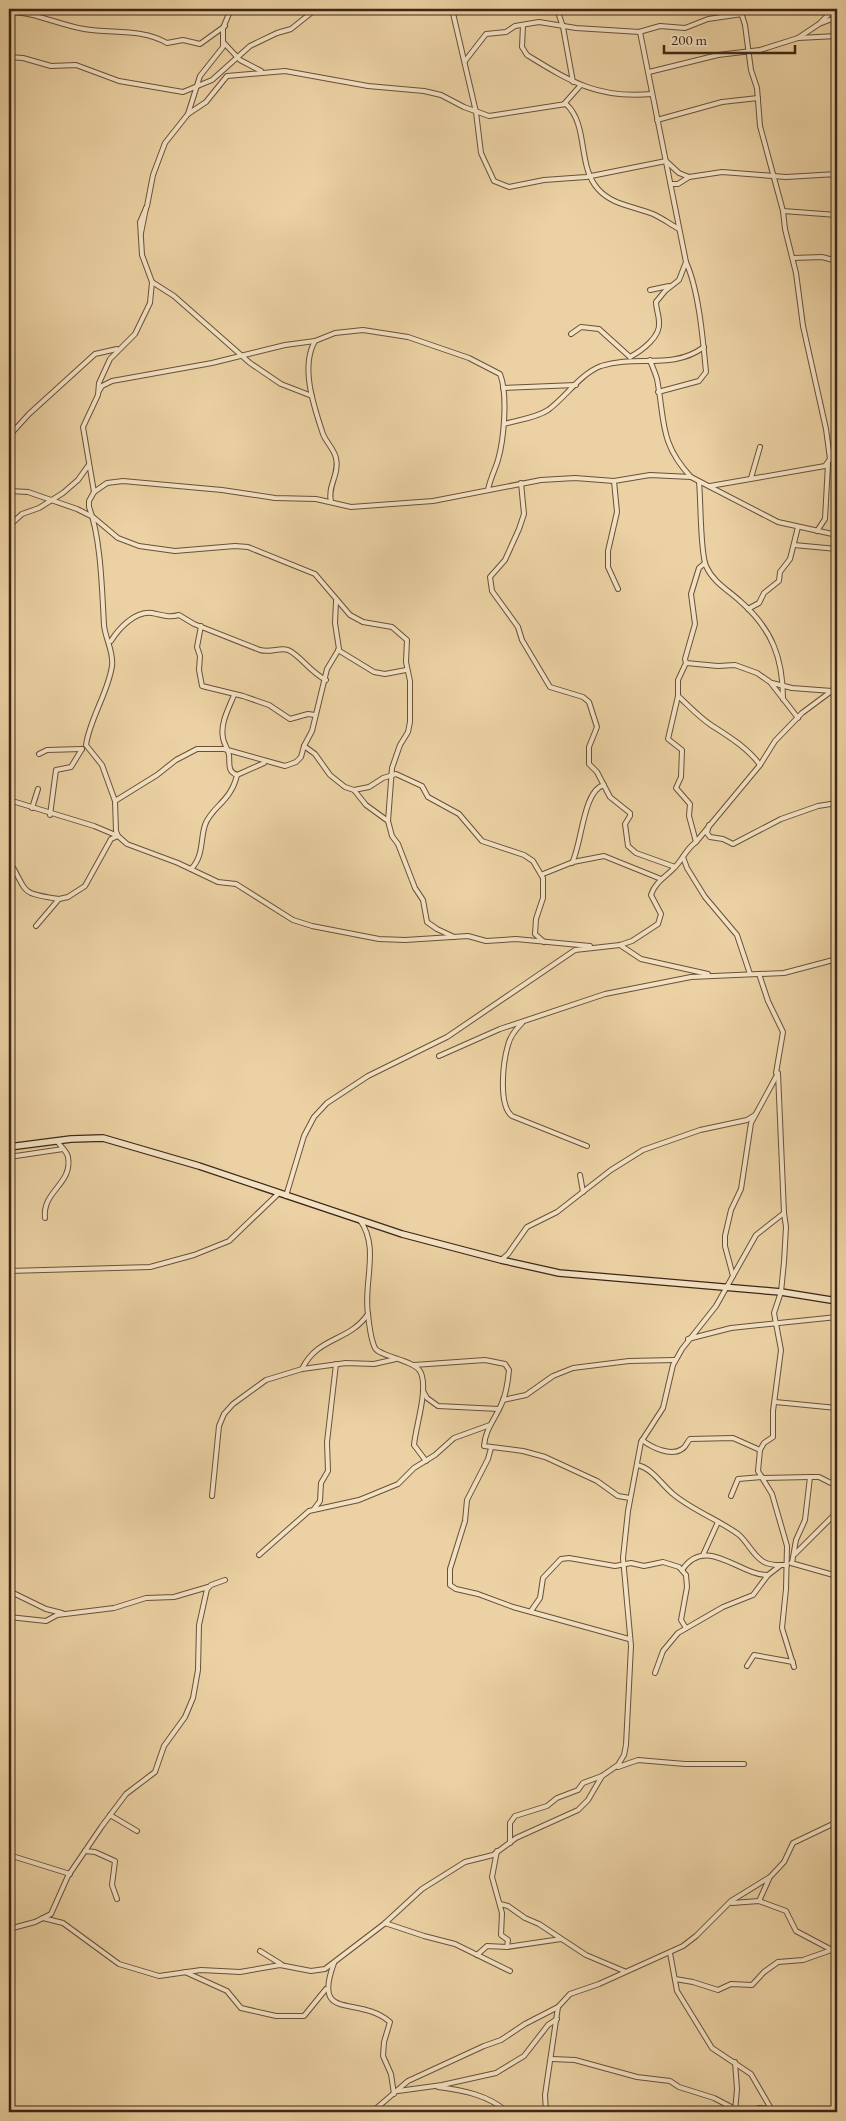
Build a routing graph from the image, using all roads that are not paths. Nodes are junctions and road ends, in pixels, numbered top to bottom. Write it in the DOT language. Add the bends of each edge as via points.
graph roads {
  1 [pos="231,9"];
  2 [pos="316,9"];
  3 [pos="452,9"];
  4 [pos="557,9"];
  5 [pos="740,9"];
  6 [pos="834,9"];
  7 [pos="9,12"];
  8 [pos="742,14"];
  9 [pos="837,17"];
  10 [pos="819,24"];
  11 [pos="226,25"];
  12 [pos="523,25"];
  13 [pos="563,27"];
  14 [pos="639,32"];
  15 [pos="837,36"];
  16 [pos="796,39"];
  17 [pos="224,42"];
  18 [pos="749,51"];
  19 [pos="238,56"];
  20 [pos="9,57"];
  21 [pos="465,61"];
  22 [pos="264,71"];
  23 [pos="649,72"];
  24 [pos="573,82"];
  25 [pos="580,86"];
  26 [pos="196,88"];
  27 [pos="652,94"];
  28 [pos="758,98"];
  29 [pos="564,104"];
  30 [pos="476,112"];
  31 [pos="188,114"];
  32 [pos="657,120"];
  33 [pos="666,161"];
  34 [pos="837,174"];
  35 [pos="590,176"];
  36 [pos="773,176"];
  37 [pos="689,177"];
  38 [pos="671,184"];
  39 [pos="784,211"];
  40 [pos="837,215"];
  41 [pos="679,229"];
  42 [pos="793,258"];
  43 [pos="837,261"];
  44 [pos="686,262"];
  45 [pos="152,282"];
  46 [pos="671,286"];
  47 [pos="650,290"];
  48 [pos="571,334"];
  49 [pos="315,341"];
  50 [pos="704,347"];
  51 [pos="119,349"];
  52 [pos="240,356"];
  53 [pos="632,358"];
  54 [pos="650,360"];
  55 [pos="99,382"];
  56 [pos="107,382"];
  57 [pos="576,385"];
  58 [pos="503,388"];
  59 [pos="658,392"];
  60 [pos="98,396"];
  61 [pos="312,396"];
  62 [pos="504,424"];
  63 [pos="9,436"];
  64 [pos="760,447"];
  65 [pos="828,464"];
  66 [pos="88,466"];
  67 [pos="691,477"];
  68 [pos="751,478"];
  69 [pos="614,481"];
  70 [pos="699,482"];
  71 [pos="521,483"];
  72 [pos="710,486"];
  73 [pos="488,490"];
  74 [pos="9,491"];
  75 [pos="94,492"];
  76 [pos="53,500"];
  77 [pos="331,502"];
  78 [pos="93,517"];
  79 [pos="9,526"];
  80 [pos="798,528"];
  81 [pos="818,531"];
  82 [pos="837,535"];
  83 [pos="794,545"];
  84 [pos="837,548"];
  85 [pos="705,563"];
  86 [pos="618,589"];
  87 [pos="336,600"];
  88 [pos="748,609"];
  89 [pos="201,626"];
  90 [pos="111,641"];
  91 [pos="338,650"];
  92 [pos="686,664"];
  93 [pos="406,670"];
  94 [pos="326,680"];
  95 [pos="770,682"];
  96 [pos="783,686"];
  97 [pos="837,688"];
  98 [pos="832,691"];
  99 [pos="234,695"];
  100 [pos="678,696"];
  101 [pos="783,699"];
  102 [pos="315,715"];
  103 [pos="798,718"];
  104 [pos="304,746"];
  105 [pos="84,748"];
  106 [pos="229,750"];
  107 [pos="39,754"];
  108 [pos="268,762"];
  109 [pos="760,765"];
  110 [pos="237,775"];
  111 [pos="390,775"];
  112 [pos="604,784"];
  113 [pos="38,789"];
  114 [pos="354,790"];
  115 [pos="9,800"];
  116 [pos="115,801"];
  117 [pos="837,803"];
  118 [pos="32,808"];
  119 [pos="50,815"];
  120 [pos="388,821"];
  121 [pos="710,822"];
  122 [pos="118,836"];
  123 [pos="696,842"];
  124 [pos="683,857"];
  125 [pos="9,861"];
  126 [pos="572,863"];
  127 [pos="675,867"];
  128 [pos="191,869"];
  129 [pos="543,874"];
  130 [pos="660,879"];
  131 [pos="59,899"];
  132 [pos="36,926"];
  133 [pos="454,937"];
  134 [pos="547,943"];
  135 [pos="620,946"];
  136 [pos="594,947"];
  137 [pos="837,959"];
  138 [pos="750,974"];
  139 [pos="759,974"];
  140 [pos="710,975"];
  141 [pos="524,1021"];
  142 [pos="439,1056"];
  143 [pos="778,1073"];
  144 [pos="755,1115"];
  145 [pos="57,1141"];
  146 [pos="587,1146"];
  147 [pos="9,1148"];
  148 [pos="62,1149"];
  149 [pos="9,1157"];
  150 [pos="580,1175"];
  151 [pos="583,1192"];
  152 [pos="279,1193"];
  153 [pos="286,1196"];
  154 [pos="784,1213"];
  155 [pos="45,1218"];
  156 [pos="360,1220"];
  157 [pos="501,1260"];
  158 [pos="9,1271"];
  159 [pos="733,1276"];
  160 [pos="727,1288"];
  161 [pos="781,1292"];
  162 [pos="837,1301"];
  163 [pos="368,1314"];
  164 [pos="837,1317"];
  165 [pos="776,1324"];
  166 [pos="688,1340"];
  167 [pos="397,1359"];
  168 [pos="676,1360"];
  169 [pos="336,1364"];
  170 [pos="414,1366"];
  171 [pos="302,1369"];
  172 [pos="423,1391"];
  173 [pos="503,1400"];
  174 [pos="775,1402"];
  175 [pos="499,1408"];
  176 [pos="837,1408"];
  177 [pos="490,1425"];
  178 [pos="642,1440"];
  179 [pos="491,1448"];
  180 [pos="760,1450"];
  181 [pos="426,1460"];
  182 [pos="637,1465"];
  183 [pos="810,1477"];
  184 [pos="763,1478"];
  185 [pos="837,1486"];
  186 [pos="212,1496"];
  187 [pos="731,1496"];
  188 [pos="630,1498"];
  189 [pos="314,1509"];
  190 [pos="837,1512"];
  191 [pos="718,1522"];
  192 [pos="795,1554"];
  193 [pos="259,1555"];
  194 [pos="703,1555"];
  195 [pos="787,1564"];
  196 [pos="623,1565"];
  197 [pos="682,1570"];
  198 [pos="768,1576"];
  199 [pos="837,1576"];
  200 [pos="225,1580"];
  201 [pos="208,1587"];
  202 [pos="9,1591"];
  203 [pos="531,1611"];
  204 [pos="64,1614"];
  205 [pos="9,1617"];
  206 [pos="686,1628"];
  207 [pos="630,1639"];
  208 [pos="793,1662"];
  209 [pos="748,1666"];
  210 [pos="794,1667"];
  211 [pos="655,1673"];
  212 [pos="744,1764"];
  213 [pos="614,1768"];
  214 [pos="602,1776"];
  215 [pos="110,1816"];
  216 [pos="837,1822"];
  217 [pos="137,1830"];
  218 [pos="510,1842"];
  219 [pos="85,1851"];
  220 [pos="497,1851"];
  221 [pos="9,1855"];
  222 [pos="70,1874"];
  223 [pos="770,1878"];
  224 [pos="117,1899"];
  225 [pos="759,1901"];
  226 [pos="730,1902"];
  227 [pos="500,1904"];
  228 [pos="43,1918"];
  229 [pos="385,1923"];
  230 [pos="9,1929"];
  231 [pos="561,1939"];
  232 [pos="508,1947"];
  233 [pos="837,1948"];
  234 [pos="830,1949"];
  235 [pos="260,1951"];
  236 [pos="670,1953"];
  237 [pos="477,1955"];
  238 [pos="335,1962"];
  239 [pos="283,1965"];
  240 [pos="510,1971"];
  241 [pos="624,1971"];
  242 [pos="185,1972"];
  243 [pos="675,1980"];
  244 [pos="327,1988"];
  245 [pos="558,2007"];
  246 [pos="557,2019"];
  247 [pos="552,2059"];
  248 [pos="735,2062"];
  249 [pos="434,2085"];
  250 [pos="396,2092"];
  251 [pos="735,2111"];
  252 [pos="771,2111"];
  253 [pos="372,2112"];
  254 [pos="507,2112"];
  255 [pos="546,2112"];
  256 [pos="750,2112"];
  1 -- 11 [label="street"];
  2 -- 19 [label="street" via="298,25 250,46"];
  3 -- 21 [label="street"];
  4 -- 13 [label="street"];
  5 -- 8 [label="street"];
  6 -- 10 [label="street"];
  7 -- 11 [label="street" via="85,29 142,34 167,43 182,40 200,44"];
  8 -- 14 [label="street" via="706,19 686,28 660,26"];
  8 -- 18 [label="street"];
  9 -- 10 [label="street"];
  10 -- 16 [label="street"];
  11 -- 17 [label="street"];
  12 -- 13 [label="street" via="542,22"];
  12 -- 21 [label="street" via="506,32 486,34"];
  12 -- 24 [label="street" via="522,47 527,55"];
  13 -- 14 [label="street"];
  13 -- 24 [label="street"];
  14 -- 23 [label="street"];
  15 -- 16 [label="street"];
  16 -- 18 [label="street"];
  17 -- 19 [label="street"];
  17 -- 26 [label="street" via="221,51 200,76"];
  18 -- 23 [label="street"];
  18 -- 28 [label="street" via="750,70"];
  19 -- 22 [label="street"];
  19 -- 26 [label="street" via="215,78"];
  20 -- 26 [label="street" via="51,66 76,65 119,81 168,91 183,92"];
  21 -- 30 [label="street"];
  22 -- 30 [label="street" via="285,71 434,93"];
  22 -- 31 [label="street" via="227,76 206,102"];
  23 -- 27 [label="street"];
  24 -- 25 [label="street"];
  25 -- 27 [label="street" via="602,93"];
  25 -- 29 [label="street"];
  26 -- 31 [label="street"];
  27 -- 32 [label="street"];
  28 -- 32 [label="street" via="722,102"];
  28 -- 36 [label="street" via="760,126"];
  29 -- 30 [label="street" via="494,115"];
  29 -- 35 [label="street" via="575,116"];
  30 -- 35 [label="street" via="480,153 497,183 509,187"];
  31 -- 45 [label="street" via="161,152 140,222 142,255"];
  32 -- 33 [label="street"];
  33 -- 35 [label="street"];
  33 -- 37 [label="street"];
  33 -- 38 [label="street"];
  34 -- 36 [label="street"];
  35 -- 41 [label="street" via="598,189 613,201 651,213"];
  36 -- 37 [label="street" via="722,172"];
  36 -- 39 [label="street"];
  37 -- 38 [label="street" via="678,184"];
  38 -- 41 [label="street"];
  39 -- 40 [label="street"];
  39 -- 42 [label="street"];
  41 -- 44 [label="street"];
  42 -- 43 [label="street" via="822,257"];
  42 -- 65 [label="street" via="826,429 830,455"];
  44 -- 46 [label="street" via="679,280"];
  44 -- 50 [label="street"];
  45 -- 51 [label="street" via="150,302 135,334"];
  45 -- 52 [label="street" via="174,296"];
  46 -- 47 [label="street"];
  46 -- 53 [label="street" via="656,302 657,332"];
  48 -- 53 [label="street" via="582,327 599,330"];
  49 -- 52 [label="street"];
  49 -- 58 [label="street" via="335,333 363,330 408,337 497,371"];
  49 -- 61 [label="street" via="309,356"];
  50 -- 54 [label="street" via="671,362"];
  50 -- 59 [label="street" via="706,372 703,378"];
  51 -- 55 [label="street" via="110,358"];
  51 -- 63 [label="street" via="94,354"];
  52 -- 56 [label="street"];
  52 -- 61 [label="street" via="281,384"];
  53 -- 54 [label="street"];
  53 -- 57 [label="street" via="598,368"];
  54 -- 59 [label="street"];
  55 -- 56 [label="street"];
  55 -- 60 [label="street"];
  56 -- 60 [label="street"];
  57 -- 58 [label="street"];
  57 -- 62 [label="street" via="543,412"];
  58 -- 62 [label="street"];
  59 -- 67 [label="street" via="666,440"];
  60 -- 66 [label="street" via="83,427"];
  61 -- 77 [label="street" via="323,434 336,460"];
  62 -- 73 [label="street"];
  64 -- 68 [label="street"];
  65 -- 68 [label="street"];
  65 -- 81 [label="street" via="825,519"];
  66 -- 75 [label="street"];
  66 -- 76 [label="street" via="78,480"];
  67 -- 69 [label="street" via="650,475"];
  67 -- 70 [label="street"];
  68 -- 72 [label="street"];
  69 -- 71 [label="street" via="575,478"];
  69 -- 86 [label="street" via="617,512 608,551 608,567"];
  70 -- 72 [label="street"];
  70 -- 85 [label="street"];
  71 -- 73 [label="street"];
  71 -- 112 [label="street" via="524,505 519,529 504,563 490,577 490,585 518,627 544,681 551,688 590,702 597,727 588,760"];
  72 -- 80 [label="street" via="738,503"];
  73 -- 77 [label="street" via="414,504 351,507"];
  74 -- 76 [label="street" via="21,490"];
  75 -- 77 [label="street" via="107,483 123,481"];
  75 -- 78 [label="street" via="89,501"];
  76 -- 78 [label="street"];
  76 -- 79 [label="street" via="22,514"];
  78 -- 87 [label="street" via="118,538 139,546 190,551 248,547 315,574"];
  78 -- 105 [label="street" via="104,624 112,661 104,697"];
  80 -- 81 [label="street"];
  80 -- 83 [label="street"];
  81 -- 82 [label="street"];
  83 -- 84 [label="street"];
  83 -- 88 [label="street" via="778,583 764,593 759,603"];
  85 -- 88 [label="street" via="720,585"];
  85 -- 92 [label="street" via="699,568 691,594 695,624"];
  87 -- 91 [label="street"];
  87 -- 93 [label="street" via="358,620 392,627 402,635 408,643"];
  88 -- 96 [label="street" via="775,644"];
  89 -- 90 [label="street" via="179,615 144,614 132,618"];
  89 -- 94 [label="street" via="269,652 287,650"];
  89 -- 99 [label="street" via="197,647 200,684"];
  91 -- 93 [label="street" via="375,672 385,674"];
  91 -- 94 [label="street" via="329,665"];
  92 -- 95 [label="street" via="735,665"];
  92 -- 100 [label="street" via="678,680"];
  93 -- 111 [label="street" via="410,682 409,726"];
  94 -- 102 [label="street"];
  95 -- 96 [label="street"];
  95 -- 101 [label="street"];
  96 -- 98 [label="street"];
  96 -- 101 [label="street"];
  97 -- 98 [label="street"];
  98 -- 103 [label="street"];
  99 -- 102 [label="street" via="271,706 290,719"];
  99 -- 106 [label="street" via="223,724 223,739"];
  100 -- 109 [label="street" via="712,726 751,753"];
  100 -- 123 [label="street" via="668,738 682,750 681,777 676,786 690,804 689,818"];
  101 -- 103 [label="street"];
  102 -- 104 [label="street" via="312,731"];
  103 -- 109 [label="street" via="775,741"];
  104 -- 108 [label="street" via="301,757 293,764 285,766"];
  104 -- 114 [label="street" via="330,775"];
  105 -- 107 [label="street" via="47,750"];
  105 -- 116 [label="street" via="100,762"];
  105 -- 119 [label="street" via="71,767 56,770"];
  106 -- 108 [label="street"];
  106 -- 110 [label="street" via="229,766 232,774"];
  106 -- 116 [label="street" via="204,748 188,753"];
  108 -- 110 [label="street"];
  109 -- 121 [label="street"];
  110 -- 128 [label="street" via="227,799 205,824 198,860"];
  111 -- 114 [label="street" via="369,787"];
  111 -- 120 [label="street"];
  111 -- 129 [label="street" via="396,774 422,786 428,797 461,816 482,841 529,857"];
  112 -- 126 [label="street" via="596,788 589,802"];
  112 -- 127 [label="street" via="612,800 631,814 625,824 628,846 636,853"];
  113 -- 118 [label="street"];
  114 -- 120 [label="street"];
  115 -- 118 [label="street"];
  116 -- 122 [label="street"];
  117 -- 121 [label="street" via="781,819 733,844 709,836"];
  118 -- 119 [label="street"];
  119 -- 122 [label="street"];
  120 -- 133 [label="street" via="423,900 427,922"];
  121 -- 123 [label="street"];
  122 -- 128 [label="street" via="132,846"];
  122 -- 131 [label="street" via="111,840 85,886"];
  123 -- 124 [label="street" via="688,847"];
  124 -- 127 [label="street"];
  124 -- 138 [label="street" via="705,897 739,940"];
  125 -- 131 [label="street" via="23,889"];
  126 -- 129 [label="street"];
  126 -- 130 [label="street" via="604,856"];
  127 -- 130 [label="street"];
  128 -- 133 [label="street" via="218,882 236,884 293,920 312,926 379,940"];
  129 -- 134 [label="street" via="543,898 535,934"];
  130 -- 135 [label="street" via="651,895 661,914 659,922 637,939"];
  131 -- 132 [label="street"];
  133 -- 134 [label="street"];
  134 -- 136 [label="street"];
  135 -- 136 [label="street"];
  135 -- 140 [label="street" via="641,959"];
  136 -- 153 [label="street" via="579,949 561,958 447,1037 368,1076 327,1103 314,1117 304,1136"];
  137 -- 139 [label="street" via="791,971"];
  138 -- 139 [label="street"];
  138 -- 140 [label="street"];
  139 -- 143 [label="street" via="783,1032"];
  140 -- 141 [label="street" via="605,994"];
  141 -- 142 [label="street"];
  141 -- 146 [label="street" via="511,1037 506,1055 503,1093 506,1110 512,1116"];
  143 -- 144 [label="street"];
  143 -- 154 [label="street"];
  144 -- 151 [label="street" via="747,1120 703,1129 651,1146 611,1170"];
  144 -- 159 [label="street" via="748,1135 741,1189 731,1210 724,1238"];
  145 -- 147 [label="main road"];
  145 -- 148 [label="street"];
  145 -- 152 [label="main road" via="95,1138 118,1141"];
  148 -- 149 [label="street"];
  148 -- 155 [label="street" via="68,1158 65,1179 46,1203"];
  150 -- 151 [label="street"];
  151 -- 157 [label="street" via="557,1212 527,1227"];
  152 -- 153 [label="main road"];
  152 -- 158 [label="street" via="226,1243 152,1267"];
  153 -- 156 [label="main road"];
  154 -- 159 [label="street" via="756,1235"];
  154 -- 161 [label="street" via="786,1232"];
  156 -- 157 [label="main road"];
  156 -- 163 [label="street" via="367,1230 369,1243"];
  157 -- 160 [label="main road" via="559,1273"];
  159 -- 160 [label="street"];
  160 -- 161 [label="main road"];
  160 -- 166 [label="street"];
  161 -- 162 [label="main road"];
  161 -- 165 [label="street" via="774,1308"];
  163 -- 167 [label="street" via="375,1349"];
  163 -- 171 [label="street" via="358,1327 314,1351"];
  164 -- 165 [label="street"];
  165 -- 166 [label="street" via="727,1328"];
  165 -- 174 [label="street" via="781,1350"];
  166 -- 168 [label="street"];
  167 -- 169 [label="street" via="370,1364"];
  167 -- 170 [label="street"];
  168 -- 173 [label="street" via="629,1361 573,1368 553,1376 526,1395"];
  168 -- 178 [label="street" via="663,1408"];
  169 -- 171 [label="street"];
  169 -- 189 [label="street" via="327,1442 328,1472 320,1482 320,1501"];
  170 -- 172 [label="street" via="422,1374"];
  170 -- 173 [label="street" via="496,1361 508,1368"];
  171 -- 186 [label="street" via="266,1380 224,1414"];
  172 -- 175 [label="street" via="438,1406"];
  172 -- 181 [label="street" via="414,1445"];
  173 -- 175 [label="street"];
  174 -- 176 [label="street"];
  174 -- 180 [label="street" via="774,1436"];
  175 -- 177 [label="street"];
  177 -- 179 [label="street" via="483,1444"];
  177 -- 181 [label="street" via="454,1438"];
  178 -- 180 [label="street" via="676,1452 691,1439 732,1438"];
  178 -- 182 [label="street"];
  179 -- 188 [label="street" via="545,1457 597,1481 618,1496"];
  179 -- 203 [label="street" via="467,1500 465,1521 449,1582 456,1589"];
  180 -- 184 [label="street" via="758,1471"];
  181 -- 189 [label="street" via="396,1486 359,1500"];
  182 -- 188 [label="street"];
  182 -- 191 [label="street" via="646,1468 690,1506"];
  183 -- 184 [label="street"];
  183 -- 185 [label="street" via="820,1477"];
  183 -- 192 [label="street" via="806,1517 796,1540"];
  184 -- 187 [label="street" via="738,1479"];
  184 -- 195 [label="street" via="772,1494 786,1539"];
  188 -- 196 [label="street"];
  189 -- 193 [label="street"];
  190 -- 192 [label="street"];
  191 -- 194 [label="street"];
  191 -- 195 [label="street" via="741,1536 762,1561"];
  192 -- 195 [label="street"];
  194 -- 197 [label="street" via="690,1561"];
  194 -- 198 [label="street" via="726,1559 753,1573"];
  195 -- 198 [label="street"];
  195 -- 199 [label="street"];
  195 -- 208 [label="street" via="782,1628"];
  196 -- 197 [label="street" via="644,1566 663,1562"];
  196 -- 203 [label="street" via="569,1558 558,1560 543,1578 540,1598"];
  196 -- 207 [label="street"];
  197 -- 206 [label="street" via="687,1578 682,1620"];
  198 -- 206 [label="street" via="752,1595"];
  200 -- 201 [label="street"];
  201 -- 204 [label="street" via="174,1598 151,1598 114,1608"];
  201 -- 215 [label="street" via="199,1625 196,1677 188,1712 164,1746 154,1772 126,1794"];
  202 -- 204 [label="street"];
  203 -- 207 [label="street"];
  204 -- 205 [label="street" via="44,1621"];
  206 -- 211 [label="street" via="664,1651"];
  207 -- 213 [label="street" via="626,1744 621,1761"];
  208 -- 209 [label="street" via="754,1655"];
  208 -- 210 [label="street"];
  212 -- 213 [label="street" via="634,1761"];
  213 -- 214 [label="street"];
  214 -- 218 [label="street" via="578,1810"];
  214 -- 218 [label="street" via="583,1783 578,1790 555,1799 547,1806 515,1816 510,1823"];
  215 -- 217 [label="street"];
  215 -- 219 [label="street"];
  216 -- 223 [label="street" via="791,1845 784,1862"];
  218 -- 220 [label="street"];
  219 -- 222 [label="street"];
  219 -- 224 [label="street" via="96,1852 115,1861 112,1885"];
  220 -- 227 [label="street" via="492,1877"];
  220 -- 229 [label="street" via="488,1857 466,1862 422,1889"];
  221 -- 222 [label="street"];
  222 -- 228 [label="street" via="56,1906"];
  223 -- 225 [label="street"];
  223 -- 226 [label="street"];
  225 -- 226 [label="street"];
  225 -- 234 [label="street" via="786,1911 796,1931"];
  226 -- 236 [label="street" via="696,1936"];
  227 -- 231 [label="street"];
  227 -- 232 [label="street" via="501,1936 508,1940"];
  228 -- 230 [label="street"];
  228 -- 242 [label="street" via="64,1923 112,1960 127,1967 159,1976"];
  229 -- 237 [label="street" via="455,1944"];
  229 -- 238 [label="street"];
  231 -- 232 [label="street"];
  231 -- 241 [label="street" via="586,1955"];
  232 -- 237 [label="street" via="487,1946"];
  233 -- 234 [label="street"];
  234 -- 243 [label="street" via="803,1960 778,1962 752,1985 731,1984 718,1990"];
  235 -- 239 [label="street"];
  236 -- 241 [label="street"];
  236 -- 243 [label="street"];
  237 -- 240 [label="street"];
  238 -- 239 [label="street" via="317,1971"];
  238 -- 244 [label="street"];
  239 -- 242 [label="street" via="240,1972"];
  241 -- 245 [label="street" via="570,1994"];
  242 -- 244 [label="street" via="227,1991 241,2008 276,2016 304,2016"];
  243 -- 248 [label="street" via="680,1996 712,2048"];
  244 -- 250 [label="street" via="330,1998 337,2004 369,2010 390,2022 383,2056"];
  245 -- 246 [label="street"];
  245 -- 250 [label="street" via="501,2040 408,2081"];
  246 -- 247 [label="street"];
  246 -- 249 [label="street" via="548,2025 524,2056 496,2073"];
  247 -- 251 [label="street" via="575,2060 637,2077 670,2081 714,2098"];
  247 -- 255 [label="street" via="544,2095"];
  248 -- 251 [label="street"];
  248 -- 252 [label="street" via="754,2077"];
  249 -- 250 [label="street"];
  249 -- 254 [label="street" via="475,2094"];
  250 -- 253 [label="street"];
  252 -- 256 [label="street" via="759,2108"];
}
